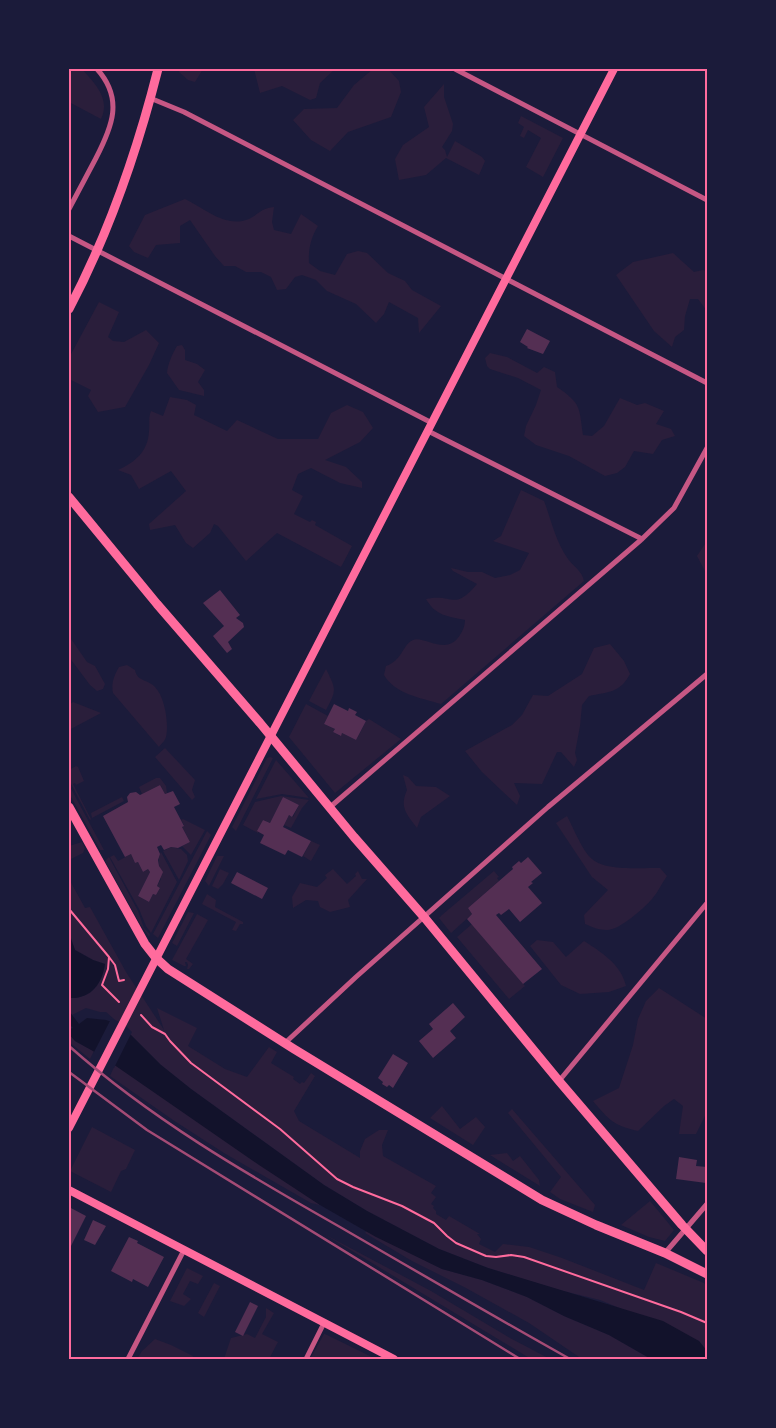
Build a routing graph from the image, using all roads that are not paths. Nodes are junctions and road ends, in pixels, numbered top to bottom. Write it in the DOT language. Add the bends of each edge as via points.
graph roads {
  1 [pos="97,69"];
  2 [pos="158,69"];
  3 [pos="456,69"];
  4 [pos="614,69"];
  5 [pos="150,98"];
  6 [pos="581,134"];
  7 [pos="707,200"];
  8 [pos="69,209"];
  9 [pos="69,236"];
  10 [pos="98,250"];
  11 [pos="506,278"];
  12 [pos="69,309"];
  13 [pos="707,384"];
  14 [pos="432,423"];
  15 [pos="428,431"];
  16 [pos="707,448"];
  17 [pos="69,497"];
  18 [pos="642,539"];
  19 [pos="707,674"];
  20 [pos="270,736"];
  21 [pos="69,807"];
  22 [pos="329,808"];
  23 [pos="707,903"];
  24 [pos="424,917"];
  25 [pos="156,958"];
  26 [pos="285,1043"];
  27 [pos="559,1081"];
  28 [pos="69,1128"];
  29 [pos="69,1190"];
  30 [pos="707,1204"];
  31 [pos="686,1229"];
  32 [pos="184,1250"];
  33 [pos="707,1252"];
  34 [pos="665,1253"];
  35 [pos="707,1274"];
  36 [pos="324,1323"];
  37 [pos="128,1359"];
  38 [pos="306,1359"];
  39 [pos="394,1359"];
  1 -- 8 [label="street" via="111,93 112,119 102,146"];
  2 -- 5 [label="main road"];
  3 -- 6 [label="street"];
  4 -- 6 [label="main road"];
  5 -- 10 [label="main road" via="131,164"];
  5 -- 11 [label="street" via="191,115"];
  6 -- 7 [label="street"];
  6 -- 11 [label="main road"];
  9 -- 10 [label="street"];
  10 -- 12 [label="main road"];
  10 -- 14 [label="street"];
  11 -- 13 [label="street"];
  11 -- 14 [label="main road"];
  14 -- 15 [label="main road"];
  15 -- 18 [label="street"];
  15 -- 20 [label="main road"];
  16 -- 18 [label="street" via="674,508"];
  17 -- 20 [label="main road"];
  18 -- 22 [label="street"];
  19 -- 24 [label="street" via="548,807"];
  20 -- 22 [label="main road"];
  20 -- 25 [label="main road"];
  21 -- 25 [label="main road"];
  22 -- 24 [label="main road"];
  23 -- 27 [label="street"];
  24 -- 26 [label="street"];
  24 -- 27 [label="main road"];
  25 -- 26 [label="main road" via="188,983"];
  25 -- 28 [label="main road"];
  26 -- 34 [label="main road" via="542,1200"];
  27 -- 31 [label="main road"];
  29 -- 32 [label="main road"];
  30 -- 31 [label="street"];
  31 -- 33 [label="main road"];
  31 -- 34 [label="street"];
  32 -- 36 [label="main road"];
  32 -- 37 [label="street"];
  34 -- 35 [label="main road"];
  36 -- 38 [label="street"];
  36 -- 39 [label="main road"];
}
